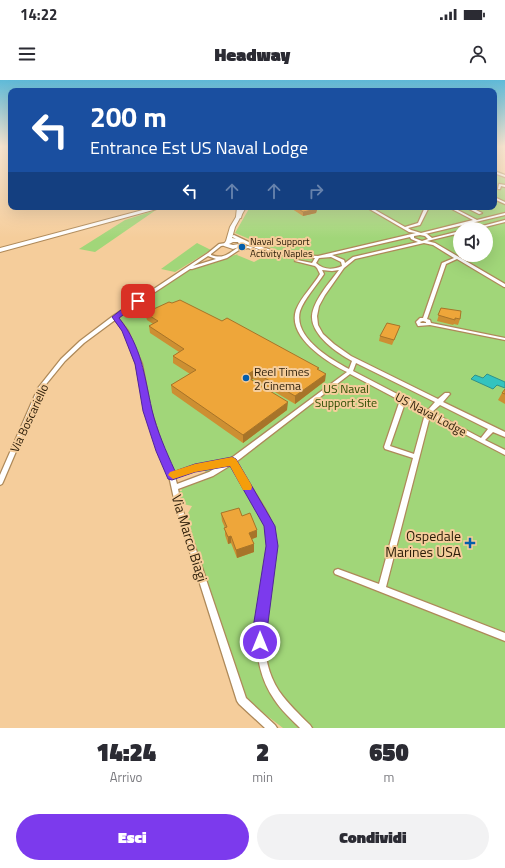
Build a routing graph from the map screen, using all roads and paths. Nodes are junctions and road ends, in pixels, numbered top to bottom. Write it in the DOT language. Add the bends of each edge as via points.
graph roads {
  1 [pos="505,186"];
  2 [pos="499,188"];
  3 [pos="139,210"];
  4 [pos="150,210"];
  5 [pos="240,210"];
  6 [pos="242,210"];
  7 [pos="246,210"];
  8 [pos="373,210"];
  9 [pos="426,210"];
  10 [pos="456,210"];
  11 [pos="474,210"];
  12 [pos="480,213"];
  13 [pos="505,214"];
  14 [pos="239,217"];
  15 [pos="477,221"];
  16 [pos="505,221"];
  17 [pos="493,224"];
  18 [pos="405,228"];
  19 [pos="410,231"];
  20 [pos="420,234"];
  21 [pos="453,234"];
  22 [pos="412,236"];
  23 [pos="431,239"];
  24 [pos="231,240"];
  25 [pos="422,242"];
  26 [pos="434,244"];
  27 [pos="242,245"];
  28 [pos="0,249"];
  29 [pos="209,254"];
  30 [pos="323,256"];
  31 [pos="453,256"];
  32 [pos="223,258"];
  33 [pos="318,258"];
  34 [pos="453,260"];
  35 [pos="464,262"];
  36 [pos="343,266"];
  37 [pos="317,267"];
  38 [pos="180,272"];
  39 [pos="505,286"];
  40 [pos="115,317"];
  41 [pos="426,320"];
  42 [pos="430,324"];
  43 [pos="505,339"];
  44 [pos="355,360"];
  45 [pos="350,372"];
  46 [pos="448,394"];
  47 [pos="405,400"];
  48 [pos="439,402"];
  49 [pos="428,413"];
  50 [pos="492,429"];
  51 [pos="505,435"];
  52 [pos="482,440"];
  53 [pos="505,453"];
  54 [pos="417,457"];
  55 [pos="232,461"];
  56 [pos="172,476"];
  57 [pos="0,482"];
  58 [pos="175,488"];
  59 [pos="338,572"];
  60 [pos="382,588"];
  61 [pos="505,637"];
  62 [pos="272,728"];
  63 [pos="307,728"];
  1 -- 2 [label="street" via="500,185"];
  3 -- 28 [label="highway"];
  4 -- 28 [label="highway"];
  5 -- 14 [label="highway"];
  6 -- 14 [label="street"];
  7 -- 24 [label="street"];
  8 -- 18 [label="street"];
  9 -- 18 [label="street" via="419,224"];
  10 -- 15 [label="street"];
  11 -- 12 [label="street"];
  13 -- 15 [label="street"];
  14 -- 24 [label="street" via="231,229"];
  15 -- 20 [label="street"];
  16 -- 17 [label="street"];
  18 -- 19 [label="street"];
  19 -- 20 [label="street"];
  19 -- 22 [label="street"];
  20 -- 22 [label="street"];
  20 -- 23 [label="street"];
  21 -- 23 [label="street"];
  22 -- 25 [label="street" via="413,239"];
  22 -- 30 [label="street"];
  23 -- 25 [label="street"];
  23 -- 26 [label="street"];
  24 -- 27 [label="street"];
  24 -- 27 [label="street" via="230,247"];
  24 -- 29 [label="street, Via Boscariello"];
  25 -- 26 [label="street"];
  25 -- 36 [label="street" via="354,258"];
  26 -- 31 [label="street"];
  27 -- 32 [label="street, Via Boscariello"];
  27 -- 33 [label="street" via="288,256"];
  27 -- 37 [label="street"];
  29 -- 32 [label="street" via="213,258"];
  29 -- 38 [label="street, Via Boscariello"];
  30 -- 33 [label="street"];
  30 -- 36 [label="street" via="340,259"];
  32 -- 38 [label="street, Via Boscariello"];
  33 -- 37 [label="street" via="314,261"];
  34 -- 41 [label="street" via="444,263"];
  35 -- 39 [label="street"];
  36 -- 37 [label="street" via="334,270"];
  36 -- 44 [label="street" via="316,306 313,314 314,324 326,341"];
  37 -- 45 [label="street, US Naval Lodge" via="322,274 299,310 298,322 302,335 316,350"];
  38 -- 40 [label="street, Via Boscariello"];
  40 -- 56 [label="street, Via Marco Biagi" via="126,331 139,364 148,411"];
  40 -- 57 [label="street, Via Boscariello" via="63,360 41,388"];
  41 -- 42 [label="street"];
  41 -- 42 [label="street" via="420,320 418,323 425,326"];
  42 -- 43 [label="street"];
  44 -- 45 [label="street"];
  44 -- 48 [label="street"];
  45 -- 47 [label="street, US Naval Lodge"];
  45 -- 55 [label="street"];
  46 -- 48 [label="street"];
  47 -- 49 [label="street, US Naval Lodge"];
  47 -- 54 [label="street" via="387,447"];
  48 -- 49 [label="street"];
  48 -- 50 [label="street"];
  49 -- 52 [label="street, US Naval Lodge"];
  49 -- 54 [label="street"];
  50 -- 51 [label="street"];
  50 -- 52 [label="street"];
  52 -- 53 [label="street, US Naval Lodge"];
  54 -- 60 [label="street"];
  55 -- 56 [label="street" via="195,468"];
  55 -- 58 [label="street" via="211,474"];
  55 -- 63 [label="street" via="269,526 272,546 259,628 261,656 269,685 289,712"];
  56 -- 58 [label="street, Via Marco Biagi"];
  58 -- 62 [label="street, Via Marco Biagi" via="179,508 242,701"];
  59 -- 60 [label="street"];
  60 -- 61 [label="street"];
}
